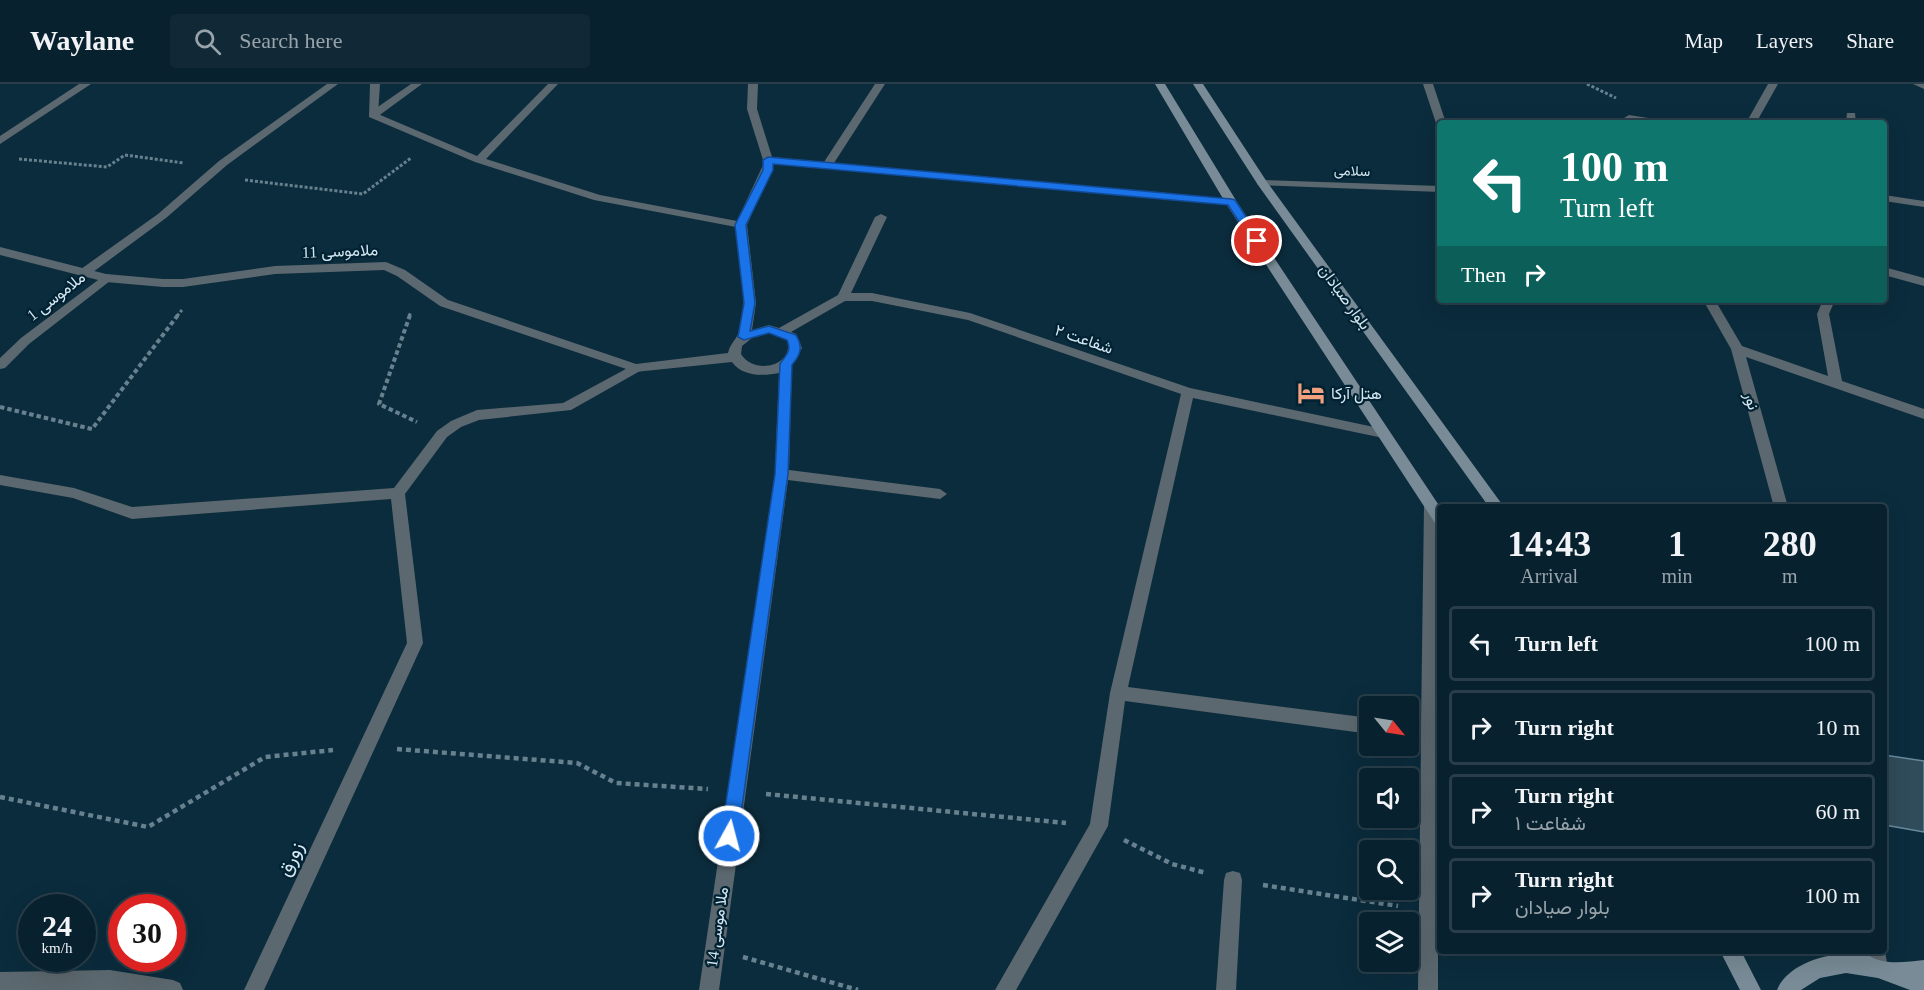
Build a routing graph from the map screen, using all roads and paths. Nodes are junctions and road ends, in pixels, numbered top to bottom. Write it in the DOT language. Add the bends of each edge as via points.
graph roads {
  1 [pos="86,84"];
  2 [pos="333,84"];
  3 [pos="375,84"];
  4 [pos="417,84"];
  5 [pos="553,84"];
  6 [pos="753,84"];
  7 [pos="880,84"];
  8 [pos="1160,84"];
  9 [pos="1198,84"];
  10 [pos="1428,84"];
  11 [pos="1773,84"];
  12 [pos="1918,84"];
  13 [pos="1924,86"];
  14 [pos="374,115"];
  15 [pos="1441,120"];
  16 [pos="1630,120"];
  17 [pos="1642,120"];
  18 [pos="1753,120"];
  19 [pos="0,141"];
  20 [pos="479,160"];
  21 [pos="768,160"];
  22 [pos="827,165"];
  23 [pos="1262,183"];
  24 [pos="1437,189"];
  25 [pos="1887,198"];
  26 [pos="1231,202"];
  27 [pos="1924,204"];
  28 [pos="881,217"];
  29 [pos="741,225"];
  30 [pos="0,251"];
  31 [pos="85,272"];
  32 [pos="1887,272"];
  33 [pos="106,278"];
  34 [pos="206,278"];
  35 [pos="1924,282"];
  36 [pos="420,286"];
  37 [pos="843,297"];
  38 [pos="1711,303"];
  39 [pos="1827,303"];
  40 [pos="782,332"];
  41 [pos="744,337"];
  42 [pos="1737,349"];
  43 [pos="735,357"];
  44 [pos="786,364"];
  45 [pos="0,365"];
  46 [pos="635,368"];
  47 [pos="1836,383"];
  48 [pos="1188,392"];
  49 [pos="0,407"];
  50 [pos="1924,414"];
  51 [pos="442,434"];
  52 [pos="1383,434"];
  53 [pos="782,474"];
  54 [pos="0,480"];
  55 [pos="398,493"];
  56 [pos="940,494"];
  57 [pos="1495,504"];
  58 [pos="1780,504"];
  59 [pos="1436,512"];
  60 [pos="1118,693"];
  61 [pos="1359,725"];
  62 [pos="1419,732"];
  63 [pos="1430,734"];
  64 [pos="367,747"];
  65 [pos="735,790"];
  66 [pos="0,797"];
  67 [pos="1099,826"];
  68 [pos="1233,880"];
  69 [pos="714,949"];
  70 [pos="1732,954"];
  71 [pos="1872,962"];
  72 [pos="1924,970"];
  73 [pos="0,982"];
  74 [pos="1924,986"];
  75 [pos="173,990"];
  76 [pos="254,990"];
  77 [pos="709,990"];
  78 [pos="858,990"];
  79 [pos="1005,990"];
  80 [pos="1226,990"];
  81 [pos="1428,990"];
  82 [pos="1751,990"];
  83 [pos="1787,990"];
  1 -- 19 [label="street"];
  2 -- 31 [label="street" via="223,163 162,216"];
  3 -- 14 [label="street"];
  4 -- 14 [label="street"];
  5 -- 20 [label="street"];
  6 -- 21 [label="street" via="752,109"];
  7 -- 22 [label="street"];
  8 -- 26 [label="main road"];
  9 -- 23 [label="main road, بلوار صیادان"];
  10 -- 15 [label="street"];
  11 -- 18 [label="street"];
  12 -- 13 [label="street"];
  14 -- 20 [label="street"];
  16 -- 17 [label="street"];
  20 -- 29 [label="street" via="598,198"];
  21 -- 22 [label="street"];
  21 -- 29 [label="street" via="768,170"];
  22 -- 26 [label="street"];
  23 -- 24 [label="street, سلامی"];
  23 -- 57 [label="main road, بلوار صیادان"];
  25 -- 27 [label="street"];
  26 -- 52 [label="main road"];
  28 -- 37 [label="street"];
  29 -- 41 [label="street" via="750,303"];
  30 -- 31 [label="street, ملاموسی 11"];
  31 -- 33 [label="street, ملاموسی 11"];
  32 -- 35 [label="street"];
  33 -- 34 [label="street, ملاموسی 11" via="173,283"];
  33 -- 45 [label="street, ملاموسی 1"];
  34 -- 36 [label="street, ملاموسی 11" via="364,265 386,266"];
  34 -- 49 [label="path" via="92,429"];
  36 -- 46 [label="street, ملاموسی 11" via="444,303"];
  36 -- 51 [label="path" via="379,404"];
  37 -- 40 [label="street"];
  37 -- 48 [label="street, شفاعت ۲" via="872,297 970,317"];
  38 -- 42 [label="street, نور"];
  39 -- 47 [label="street" via="1823,314"];
  40 -- 41 [label="street" via="769,329"];
  40 -- 44 [label="street" via="792,337 796,346"];
  41 -- 43 [label="street" via="736,345"];
  42 -- 47 [label="street"];
  42 -- 58 [label="street, نور"];
  43 -- 44 [label="street" via="737,363 760,371"];
  43 -- 46 [label="street, ملاموسی 11"];
  44 -- 53 [label="street, ملا موسی 14"];
  46 -- 51 [label="street" via="566,407 477,415"];
  47 -- 50 [label="street"];
  48 -- 52 [label="street, شفاعت ۲"];
  48 -- 60 [label="street"];
  51 -- 55 [label="street"];
  52 -- 59 [label="main road"];
  53 -- 56 [label="street"];
  53 -- 65 [label="street, ملا موسی 14"];
  54 -- 55 [label="street" via="74,493 132,513"];
  55 -- 64 [label="street, زورق" via="415,643"];
  59 -- 63 [label="street"];
  60 -- 61 [label="street"];
  60 -- 67 [label="street"];
  62 -- 63 [label="street"];
  63 -- 81 [label="street"];
  64 -- 65 [label="path" via="578,763 616,783"];
  64 -- 66 [label="path" via="265,757 148,827"];
  64 -- 76 [label="street, زورق"];
  65 -- 67 [label="path"];
  65 -- 69 [label="street, ملا موسی 14"];
  67 -- 79 [label="street"];
  68 -- 80 [label="street"];
  69 -- 77 [label="street, ملا موسی 14"];
  69 -- 78 [label="path"];
  70 -- 82 [label="main road"];
  71 -- 72 [label="main road"];
  71 -- 74 [label="main road"];
  71 -- 83 [label="main road" via="1832,964 1809,971"];
  73 -- 75 [label="street" via="110,981"];
}
